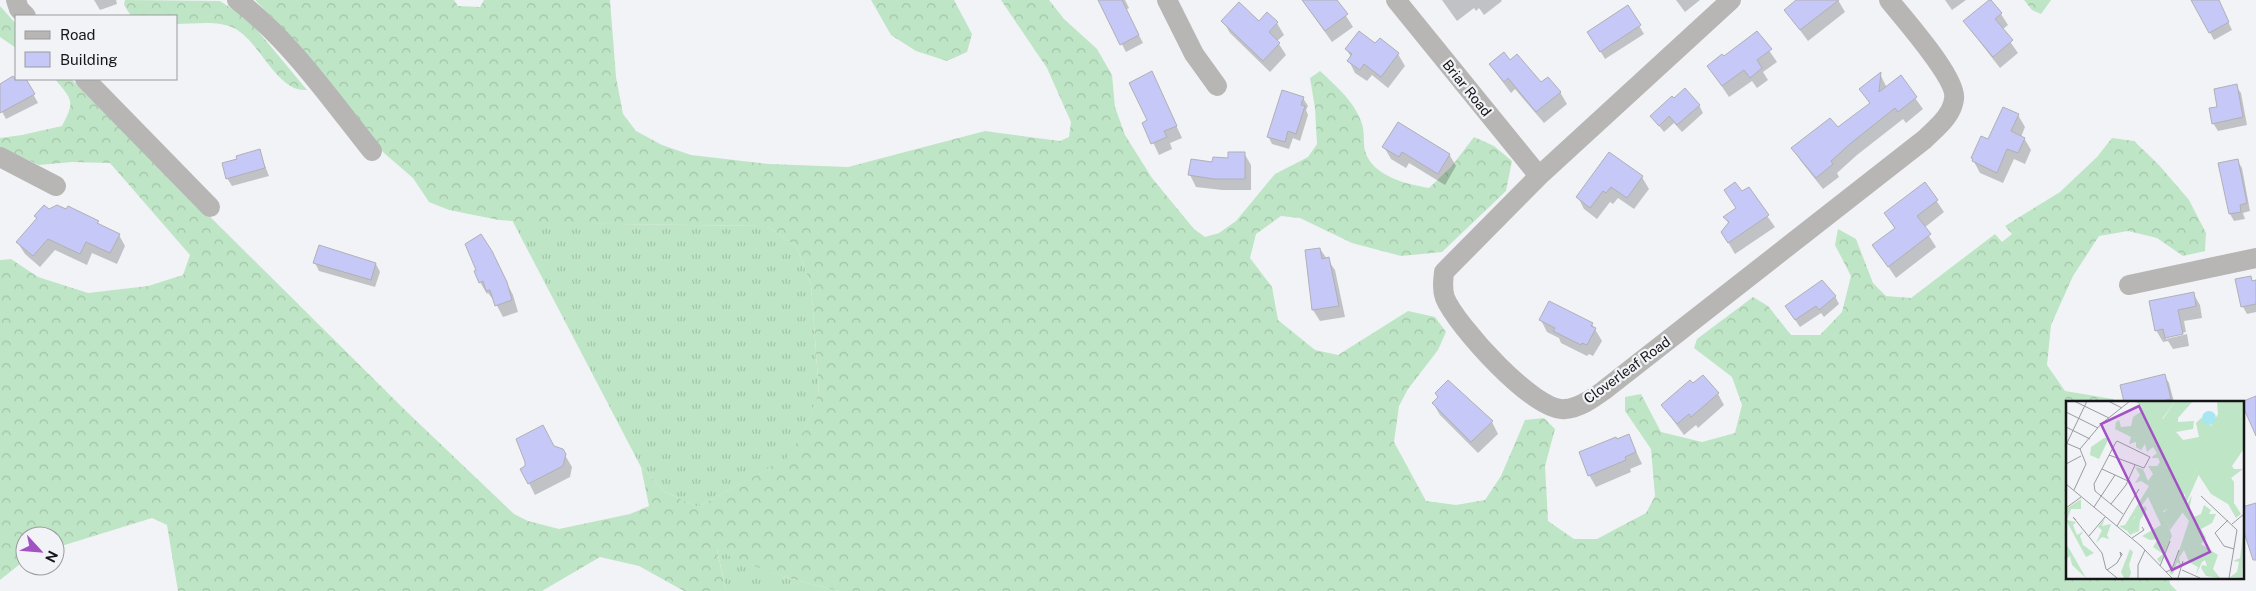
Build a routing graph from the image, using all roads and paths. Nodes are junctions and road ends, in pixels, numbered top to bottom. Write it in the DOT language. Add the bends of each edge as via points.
graph roads {
  1 [pos="16,0"];
  2 [pos="237,0"];
  3 [pos="1167,0"];
  4 [pos="1396,0"];
  5 [pos="1731,0"];
  6 [pos="1889,0"];
  7 [pos="25,15"];
  8 [pos="86,80"];
  9 [pos="1217,86"];
  10 [pos="372,151"];
  11 [pos="0,157"];
  12 [pos="1539,176"];
  13 [pos="56,186"];
  14 [pos="210,207"];
  15 [pos="2256,258"];
  16 [pos="2129,285"];
  1 -- 7 [label="street"];
  2 -- 10 [label="street" via="257,15 318,83"];
  3 -- 9 [label="street" via="1194,54"];
  4 -- 12 [label="street, Briar Road"];
  5 -- 12 [label="street, Cloverleaf Road"];
  6 -- 12 [label="street, Cloverleaf Road" via="1950,78 1954,100 1948,114 1925,140 1603,391 1565,410 1541,401 1512,380 1454,315 1442,285 1447,267"];
  8 -- 14 [label="street"];
  11 -- 13 [label="street"];
  15 -- 16 [label="street"];
}
